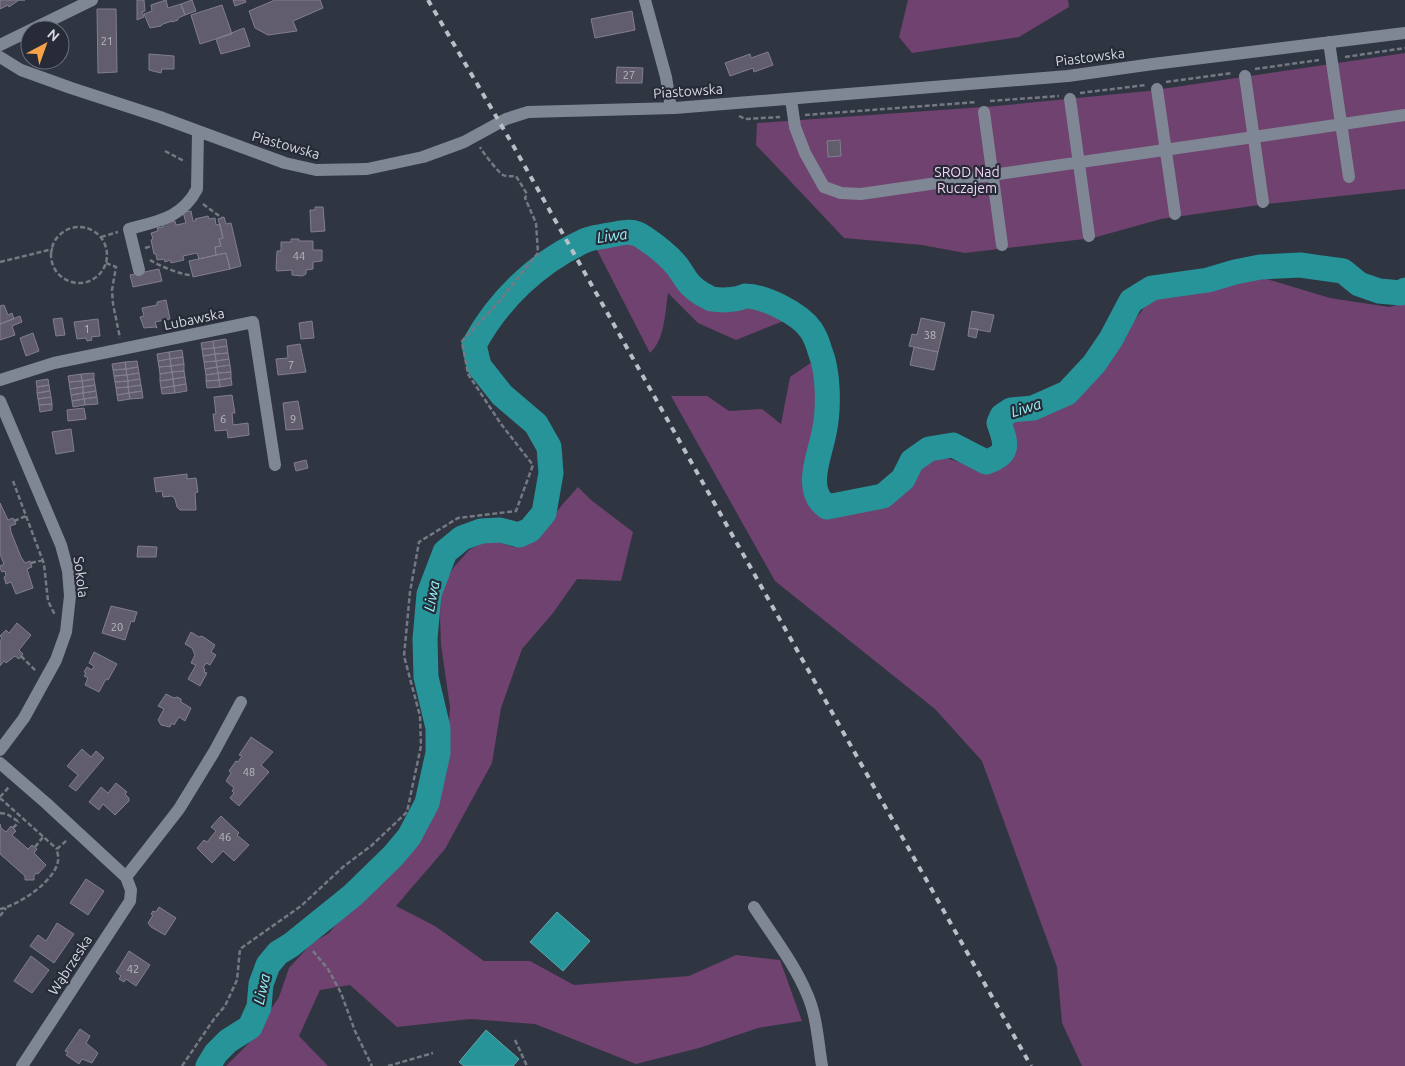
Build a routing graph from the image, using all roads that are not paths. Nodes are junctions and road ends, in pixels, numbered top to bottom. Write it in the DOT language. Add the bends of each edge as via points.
graph roads {
  1 [pos="92,0"];
  2 [pos="645,0"];
  3 [pos="1405,33"];
  4 [pos="1329,42"];
  5 [pos="0,45"];
  6 [pos="0,57"];
  7 [pos="1245,76"];
  8 [pos="1157,89"];
  9 [pos="791,98"];
  10 [pos="1070,99"];
  11 [pos="671,108"];
  12 [pos="984,112"];
  13 [pos="1405,116"];
  14 [pos="1342,125"];
  15 [pos="198,132"];
  16 [pos="1253,138"];
  17 [pos="1166,150"];
  18 [pos="1079,162"];
  19 [pos="992,175"];
  20 [pos="1349,176"];
  21 [pos="1263,202"];
  22 [pos="1175,214"];
  23 [pos="1089,236"];
  24 [pos="1002,245"];
  25 [pos="138,266"];
  26 [pos="0,380"];
  27 [pos="0,401"];
  28 [pos="275,465"];
  29 [pos="240,702"];
  30 [pos="0,750"];
  31 [pos="0,764"];
  32 [pos="126,877"];
  33 [pos="754,907"];
  34 [pos="22,1066"];
  35 [pos="822,1066"];
  1 -- 5 [label="street"];
  2 -- 11 [label="street"];
  3 -- 4 [label="street, Piastowska"];
  4 -- 9 [label="street, Piastowska" via="1068,76"];
  4 -- 14 [label="street"];
  6 -- 15 [label="street, Piastowska" via="21,70"];
  7 -- 16 [label="street"];
  8 -- 17 [label="street"];
  9 -- 11 [label="street, Piastowska"];
  9 -- 19 [label="street" via="793,121 805,153 824,187 841,193 861,194"];
  10 -- 18 [label="street"];
  11 -- 15 [label="street, Piastowska" via="528,112 423,157 368,169 334,171 285,163"];
  12 -- 19 [label="street"];
  13 -- 14 [label="street"];
  14 -- 16 [label="street"];
  14 -- 20 [label="street"];
  15 -- 25 [label="street" via="197,189 193,196 175,215 129,229"];
  16 -- 17 [label="street"];
  16 -- 21 [label="street"];
  17 -- 18 [label="street"];
  17 -- 22 [label="street"];
  18 -- 19 [label="street"];
  18 -- 23 [label="street"];
  19 -- 24 [label="street"];
  26 -- 28 [label="street, Lubawska" via="54,364 253,322"];
  27 -- 30 [label="street, Sokola" via="61,545 70,591 66,632 56,660 24,718"];
  29 -- 32 [label="street" via="179,810"];
  31 -- 32 [label="street"];
  32 -- 34 [label="street, Wąbrzeska" via="131,890 130,901"];
  33 -- 35 [label="street" via="807,994 814,1015"];
}
